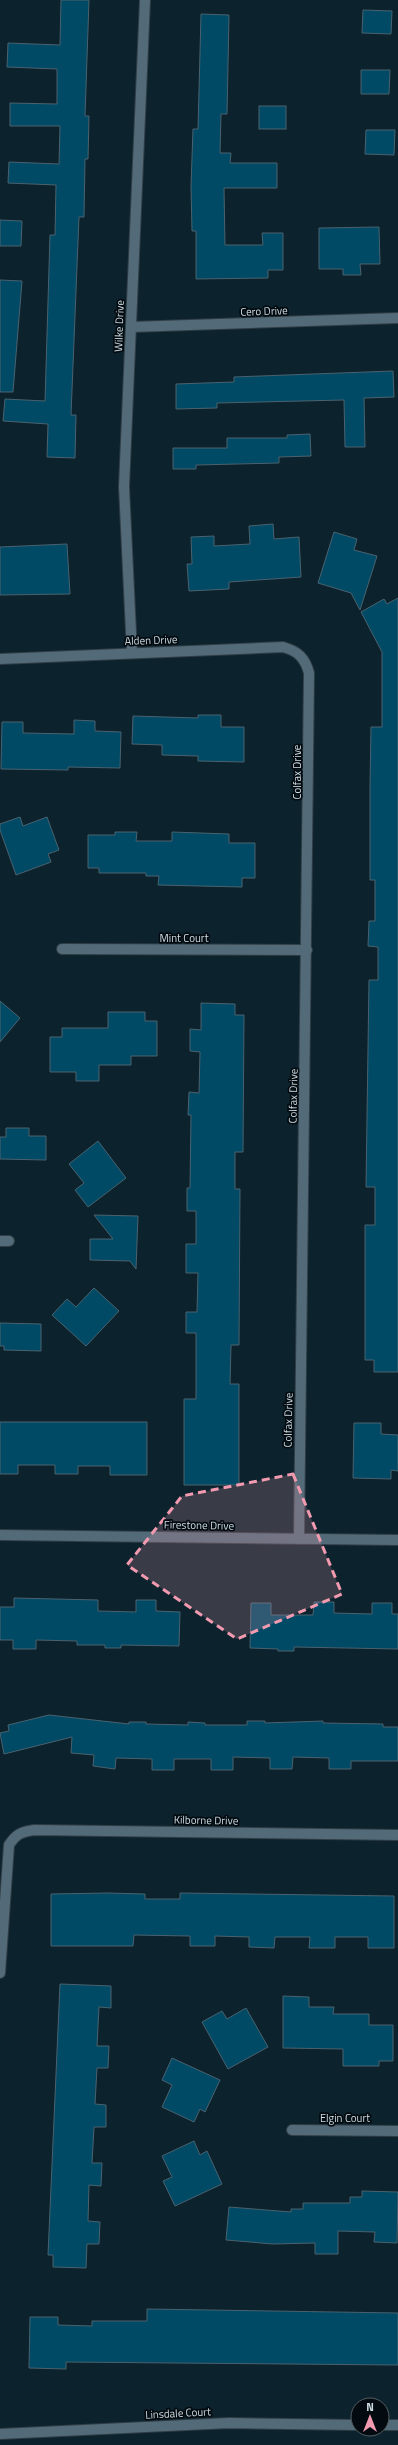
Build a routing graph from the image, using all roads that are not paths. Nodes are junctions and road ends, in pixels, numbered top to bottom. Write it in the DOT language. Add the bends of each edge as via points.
graph roads {
  1 [pos="145,0"];
  2 [pos="398,318"];
  3 [pos="131,327"];
  4 [pos="132,653"];
  5 [pos="301,655"];
  6 [pos="0,659"];
  7 [pos="62,949"];
  8 [pos="307,950"];
  9 [pos="0,1534"];
  10 [pos="298,1539"];
  11 [pos="398,1540"];
  12 [pos="398,1835"];
  13 [pos="0,1973"];
  14 [pos="292,2130"];
  15 [pos="398,2131"];
  16 [pos="350,2425"];
  17 [pos="0,2434"];
  1 -- 3 [label="street, Wilke Drive"];
  2 -- 3 [label="street, Cero Drive"];
  3 -- 4 [label="street, Wilke Drive" via="124,486"];
  4 -- 5 [label="street, Alden Drive" via="283,648"];
  4 -- 6 [label="street, Alden Drive"];
  5 -- 8 [label="street, Colfax Drive" via="309,673"];
  7 -- 8 [label="street, Mint Court"];
  8 -- 10 [label="street, Colfax Drive"];
  9 -- 10 [label="street, Firestone Drive"];
  10 -- 11 [label="street, Firestone Drive"];
  12 -- 13 [label="street, Kilborne Drive" via="23,1831 14,1836 7,1855"];
  14 -- 15 [label="street, Elgin Court"];
  16 -- 17 [label="street, Linsdale Court" via="199,2424"];
}
